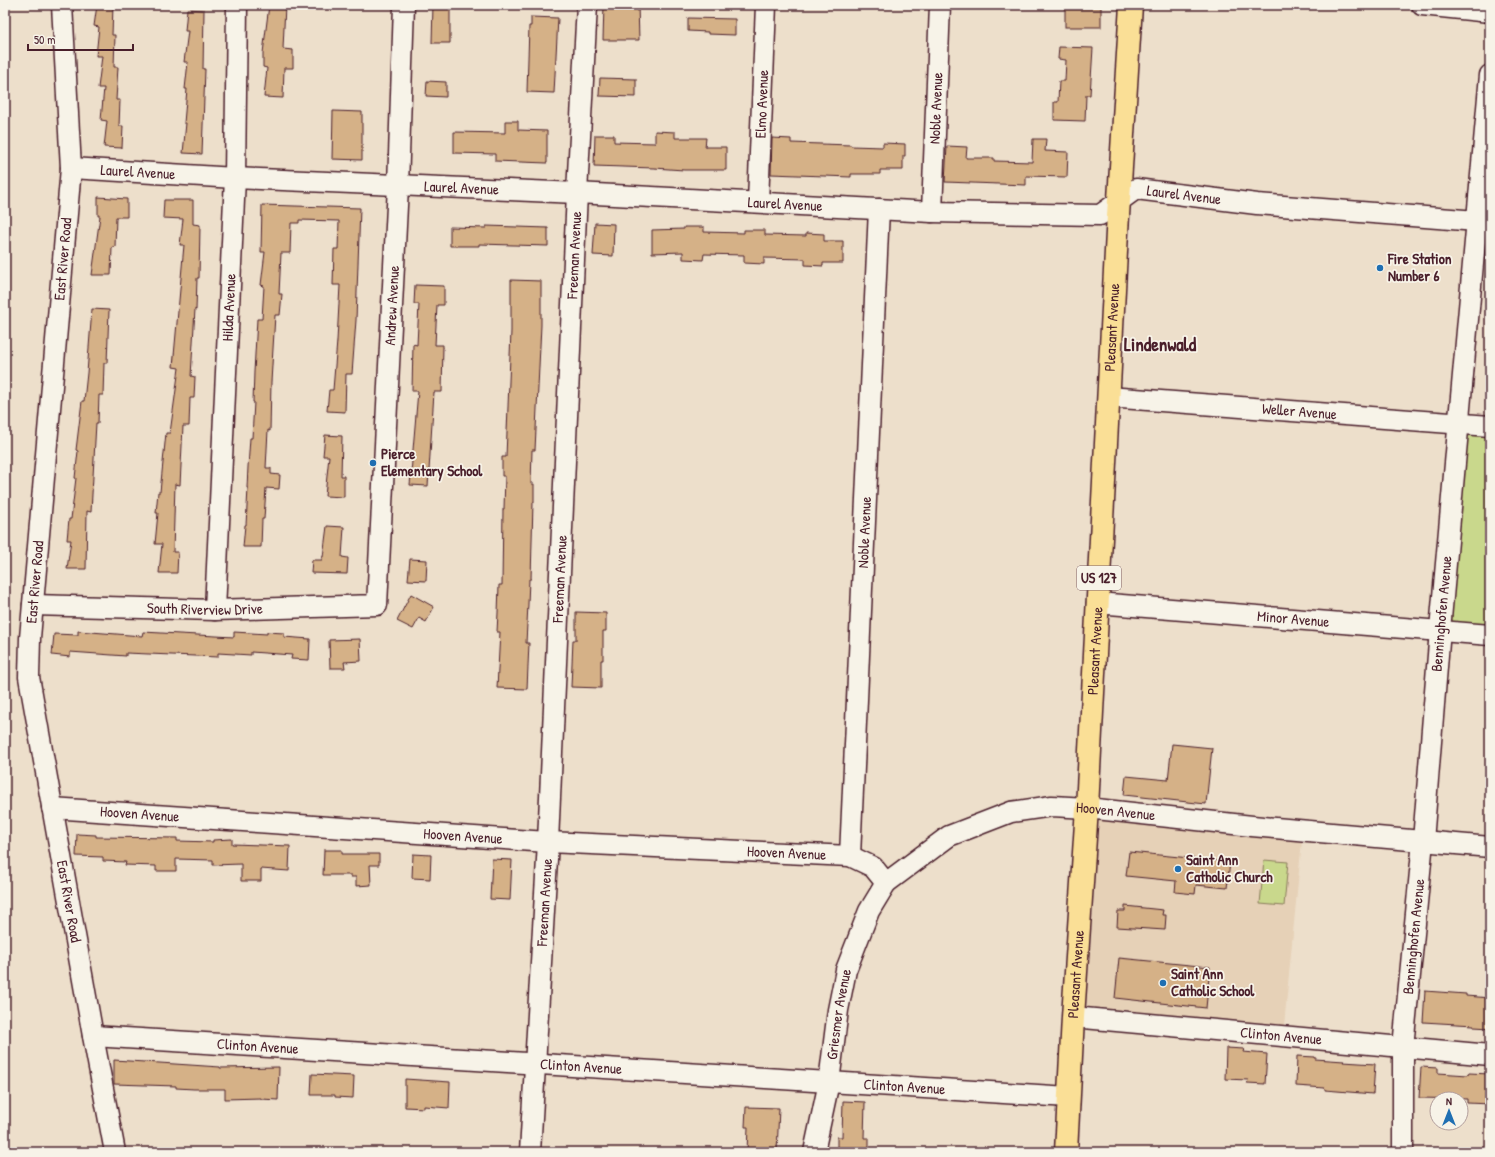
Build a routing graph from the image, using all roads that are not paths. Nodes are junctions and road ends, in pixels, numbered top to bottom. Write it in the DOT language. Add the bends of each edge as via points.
graph roads {
  1 [pos="62,5"];
  2 [pos="237,5"];
  3 [pos="404,5"];
  4 [pos="587,5"];
  5 [pos="766,5"];
  6 [pos="940,5"];
  7 [pos="1131,5"];
  8 [pos="1422,5"];
  9 [pos="1490,12"];
  10 [pos="1490,75"];
  11 [pos="71,168"];
  12 [pos="235,178"];
  13 [pos="398,186"];
  14 [pos="577,193"];
  15 [pos="1120,200"];
  16 [pos="758,202"];
  17 [pos="879,209"];
  18 [pos="932,212"];
  19 [pos="1483,222"];
  20 [pos="1108,397"];
  21 [pos="1459,423"];
  22 [pos="1490,426"];
  23 [pos="1097,603"];
  24 [pos="33,605"];
  25 [pos="377,605"];
  26 [pos="215,610"];
  27 [pos="1440,630"];
  28 [pos="1490,635"];
  29 [pos="52,808"];
  30 [pos="1087,808"];
  31 [pos="1423,841"];
  32 [pos="548,842"];
  33 [pos="1490,847"];
  34 [pos="850,856"];
  35 [pos="886,883"];
  36 [pos="1073,1017"];
  37 [pos="93,1036"];
  38 [pos="1403,1047"];
  39 [pos="1490,1055"];
  40 [pos="534,1063"];
  41 [pos="829,1082"];
  42 [pos="1069,1097"];
  43 [pos="115,1152"];
  44 [pos="530,1152"];
  45 [pos="814,1152"];
  46 [pos="1066,1152"];
  47 [pos="1403,1152"];
  1 -- 11 [label="street, East River Road"];
  2 -- 12 [label="street, Hilda Avenue"];
  3 -- 13 [label="street, Andrew Avenue"];
  4 -- 14 [label="street, Freeman Avenue"];
  5 -- 16 [label="street, Elmo Avenue"];
  6 -- 18 [label="street, Noble Avenue"];
  7 -- 15 [label="main road, Pleasant Avenue / US 127"];
  8 -- 9 [label="street"];
  10 -- 19 [label="street, Benninghofen Avenue"];
  11 -- 12 [label="street, Laurel Avenue"];
  11 -- 24 [label="street, East River Road"];
  12 -- 13 [label="street, Laurel Avenue"];
  12 -- 26 [label="street, Hilda Avenue"];
  13 -- 14 [label="street, Laurel Avenue"];
  13 -- 25 [label="street, Andrew Avenue"];
  14 -- 16 [label="street, Laurel Avenue"];
  14 -- 32 [label="street, Freeman Avenue"];
  15 -- 18 [label="street, Laurel Avenue" via="1100,214"];
  15 -- 19 [label="street, Laurel Avenue" via="1136,189 1257,204"];
  15 -- 20 [label="main road, Pleasant Avenue / US 127"];
  16 -- 17 [label="street, Laurel Avenue"];
  17 -- 18 [label="street, Laurel Avenue"];
  17 -- 34 [label="street, Noble Avenue"];
  19 -- 21 [label="street, Benninghofen Avenue"];
  20 -- 21 [label="street, Weller Avenue"];
  20 -- 23 [label="main road, Pleasant Avenue / US 127"];
  21 -- 22 [label="street, Weller Avenue"];
  21 -- 27 [label="street, Benninghofen Avenue"];
  23 -- 27 [label="street, Minor Avenue"];
  23 -- 30 [label="main road, Pleasant Avenue / US 127"];
  24 -- 26 [label="street, South Riverview Drive"];
  24 -- 29 [label="street, East River Road" via="29,677"];
  25 -- 26 [label="street, South Riverview Drive"];
  27 -- 28 [label="street, Minor Avenue"];
  27 -- 31 [label="street, Benninghofen Avenue"];
  29 -- 32 [label="street, Hooven Avenue"];
  29 -- 37 [label="street, East River Road"];
  30 -- 31 [label="street, Hooven Avenue"];
  30 -- 35 [label="street, Hooven Avenue" via="1052,806 1011,812 949,836"];
  30 -- 36 [label="main road, Pleasant Avenue / US 127"];
  31 -- 33 [label="street, Hooven Avenue"];
  31 -- 38 [label="street, Benninghofen Avenue"];
  32 -- 34 [label="street, Hooven Avenue"];
  32 -- 40 [label="street, Freeman Avenue"];
  34 -- 35 [label="street, Hooven Avenue" via="873,867"];
  35 -- 41 [label="street, Griesmer Avenue" via="869,911 846,970"];
  36 -- 38 [label="street, Clinton Avenue"];
  36 -- 42 [label="main road, Pleasant Avenue / US 127"];
  37 -- 40 [label="street, Clinton Avenue"];
  37 -- 43 [label="street, East River Road"];
  38 -- 39 [label="street, Clinton Avenue"];
  38 -- 47 [label="street, Benninghofen Avenue"];
  40 -- 41 [label="street, Clinton Avenue"];
  40 -- 44 [label="street, Freeman Avenue"];
  41 -- 42 [label="street, Clinton Avenue"];
  41 -- 45 [label="street, Griesmer Avenue"];
  42 -- 46 [label="main road, Pleasant Avenue / US 127"];
}
